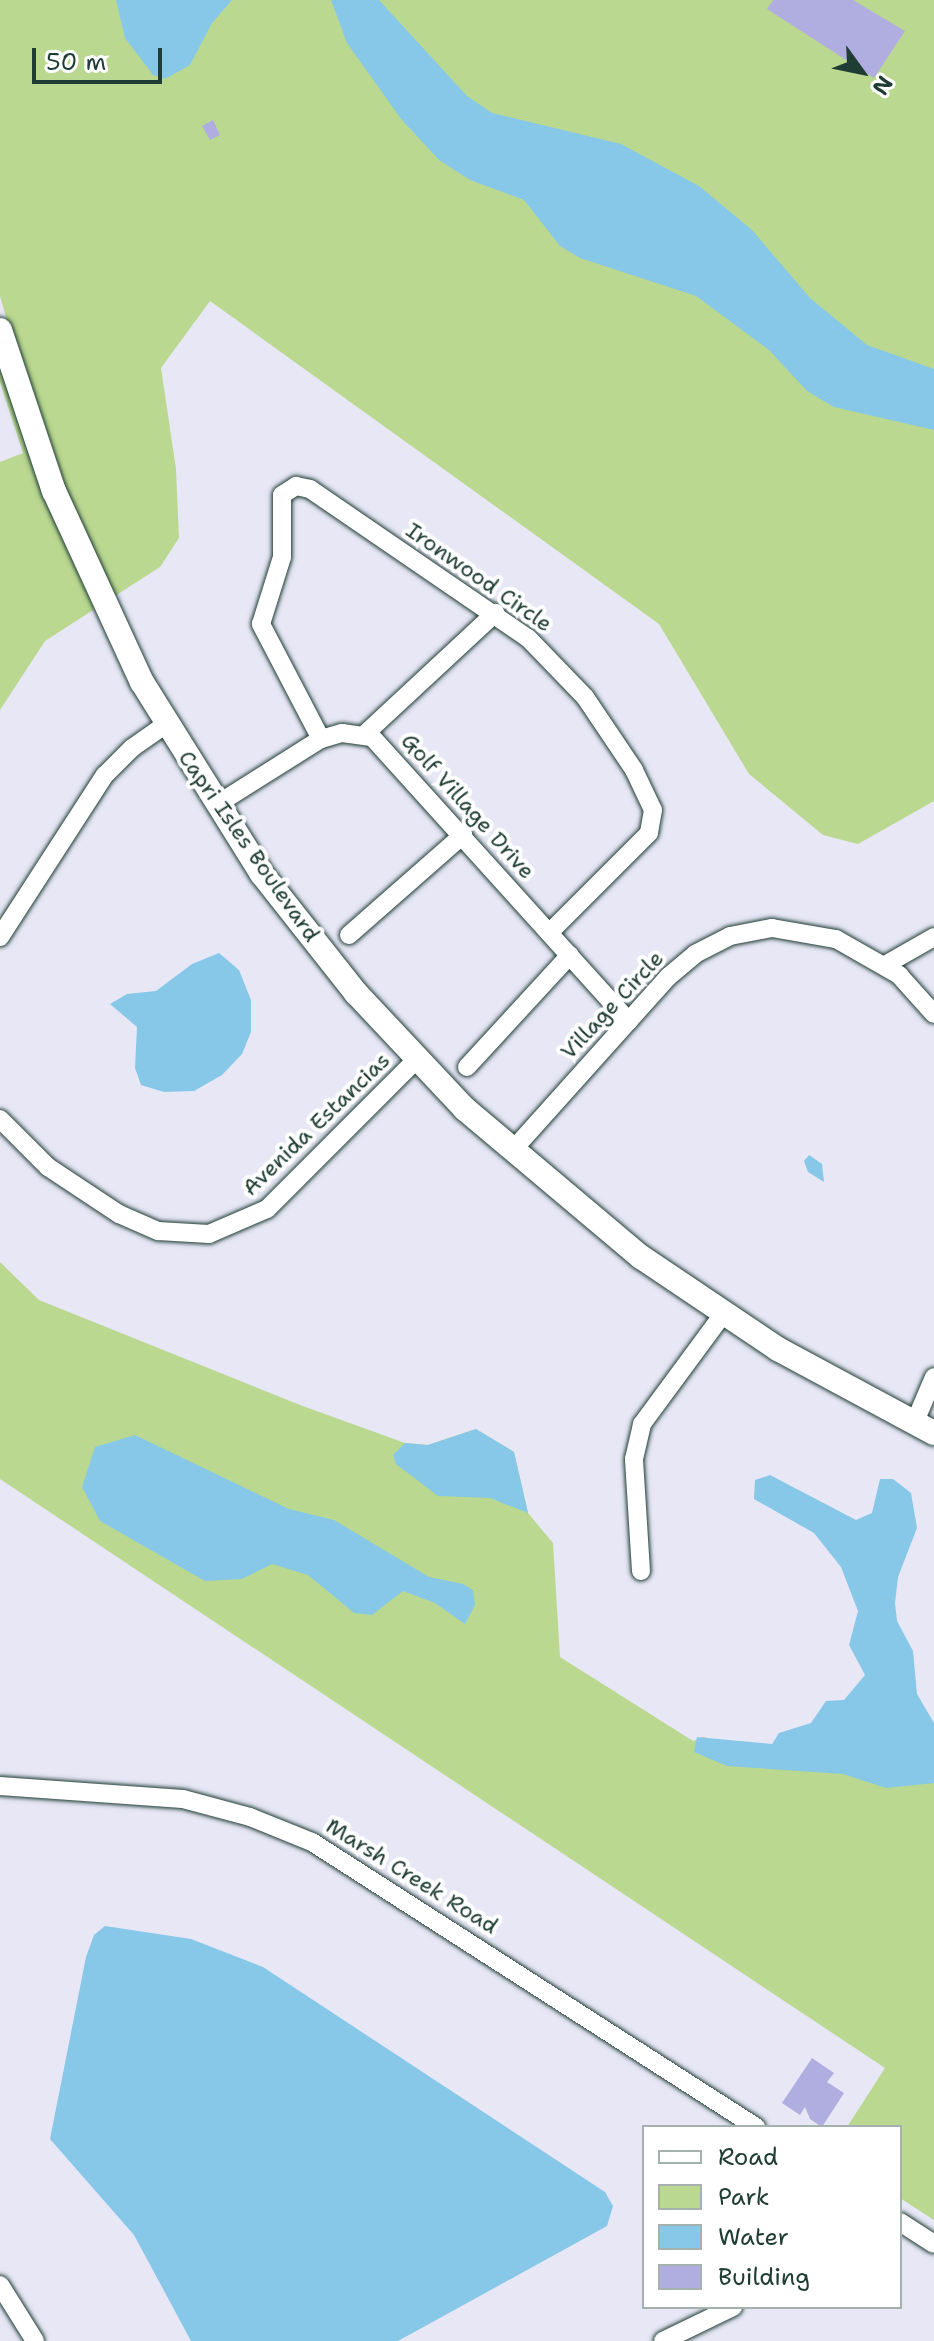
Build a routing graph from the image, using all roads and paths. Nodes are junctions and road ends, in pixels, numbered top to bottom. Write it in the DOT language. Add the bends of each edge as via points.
graph roads {
  1 [pos="0,330"];
  2 [pos="495,613"];
  3 [pos="166,724"];
  4 [pos="365,734"];
  5 [pos="321,739"];
  6 [pos="216,805"];
  7 [pos="463,835"];
  8 [pos="550,932"];
  9 [pos="349,935"];
  10 [pos="0,937"];
  11 [pos="934,937"];
  12 [pos="570,955"];
  13 [pos="885,965"];
  14 [pos="934,1014"];
  15 [pos="629,1021"];
  16 [pos="417,1059"];
  17 [pos="467,1067"];
  18 [pos="0,1119"];
  19 [pos="512,1151"];
  20 [pos="723,1314"];
  21 [pos="934,1377"];
  22 [pos="924,1428"];
  23 [pos="641,1571"];
  24 [pos="0,1786"];
  25 [pos="753,2125"];
  26 [pos="902,2223"];
  27 [pos="934,2244"];
  28 [pos="0,2285"];
  29 [pos="729,2309"];
  30 [pos="35,2341"];
  31 [pos="663,2341"];
  1 -- 3 [label="street, Capri Isles Boulevard" via="67,524"];
  2 -- 4 [label="street"];
  2 -- 5 [label="street, Ironwood Circle" via="310,489 287,488 280,503 282,557 261,624"];
  2 -- 8 [label="street, Ironwood Circle" via="541,650 585,697 653,810 643,840"];
  3 -- 6 [label="street, Capri Isles Boulevard"];
  3 -- 10 [label="street" via="105,775"];
  4 -- 5 [label="street, Golf Village Drive"];
  4 -- 7 [label="street, Golf Village Drive" via="389,752"];
  5 -- 6 [label="street, Golf Village Drive"];
  6 -- 16 [label="street, Capri Isles Boulevard" via="292,915"];
  7 -- 8 [label="street, Golf Village Drive"];
  7 -- 9 [label="street"];
  8 -- 12 [label="street"];
  11 -- 13 [label="street"];
  12 -- 15 [label="street"];
  12 -- 17 [label="street"];
  13 -- 14 [label="street, Village Circle"];
  13 -- 15 [label="street, Village Circle" via="818,934 750,931 695,954"];
  15 -- 19 [label="street, Village Circle"];
  16 -- 18 [label="street, Avenida Estancias" via="267,1209 209,1234 171,1234 119,1214 48,1167"];
  16 -- 19 [label="street, Capri Isles Boulevard"];
  19 -- 20 [label="street, Capri Isles Boulevard" via="641,1257"];
  20 -- 22 [label="street, Capri Isles Boulevard"];
  20 -- 23 [label="street" via="642,1424 634,1459"];
  21 -- 22 [label="street"];
  24 -- 25 [label="street, Marsh Creek Road" via="183,1799 250,1817 312,1842"];
  26 -- 27 [label="street"];
  28 -- 30 [label="street"];
  29 -- 31 [label="street"];
}
